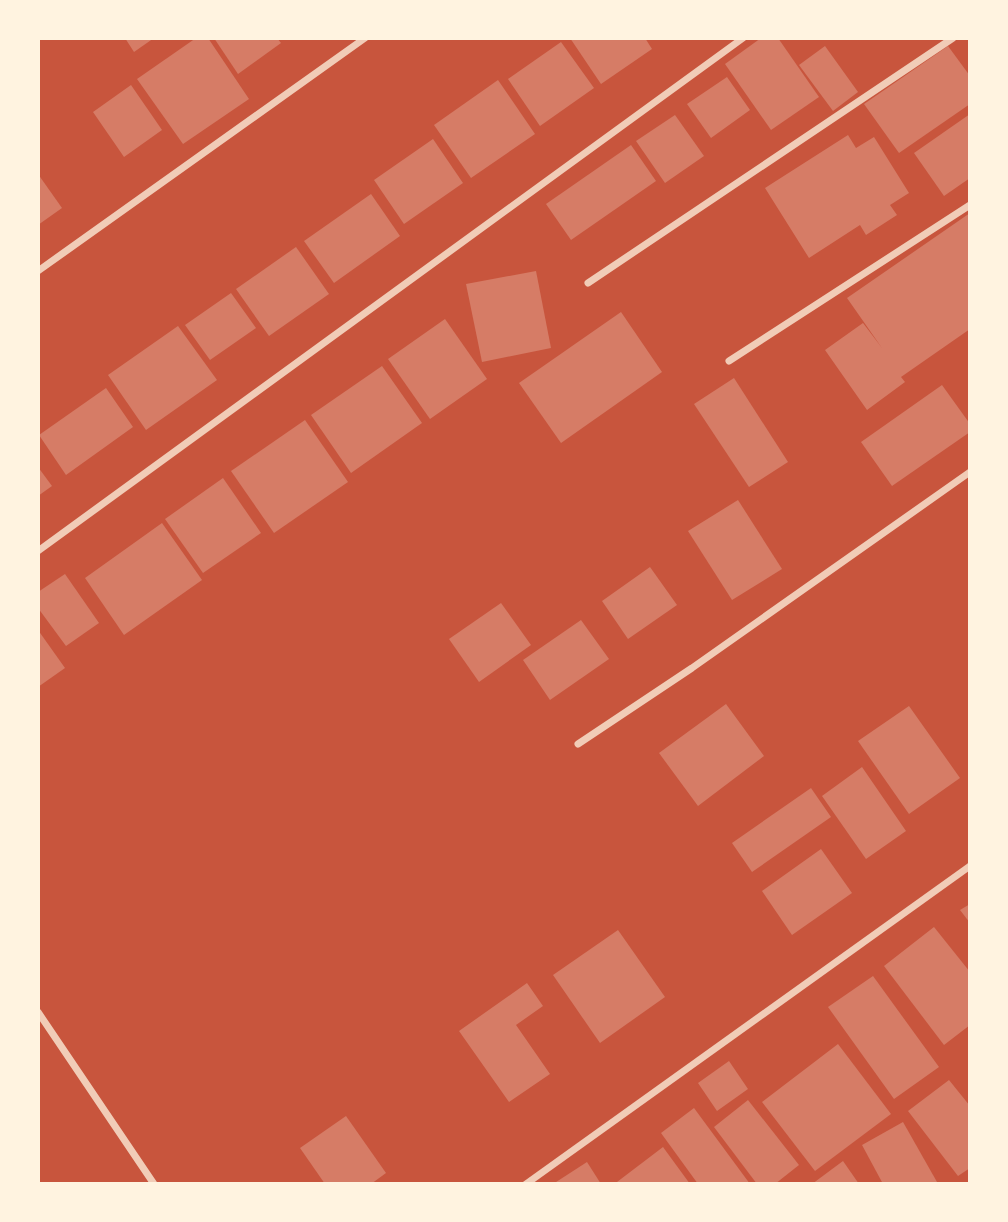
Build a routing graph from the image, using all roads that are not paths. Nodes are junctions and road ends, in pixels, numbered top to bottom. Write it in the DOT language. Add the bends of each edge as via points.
graph roads {
  1 [pos="365,38"];
  2 [pos="743,38"];
  3 [pos="953,38"];
  4 [pos="970,205"];
  5 [pos="38,271"];
  6 [pos="588,283"];
  7 [pos="729,360"];
  8 [pos="970,472"];
  9 [pos="38,551"];
  10 [pos="578,744"];
  11 [pos="970,866"];
  12 [pos="38,1012"];
  13 [pos="154,1184"];
  14 [pos="526,1184"];
  1 -- 5 [label="street"];
  2 -- 9 [label="street"];
  3 -- 6 [label="street"];
  4 -- 7 [label="street"];
  8 -- 10 [label="street"];
  11 -- 14 [label="street"];
  12 -- 13 [label="street"];
}
